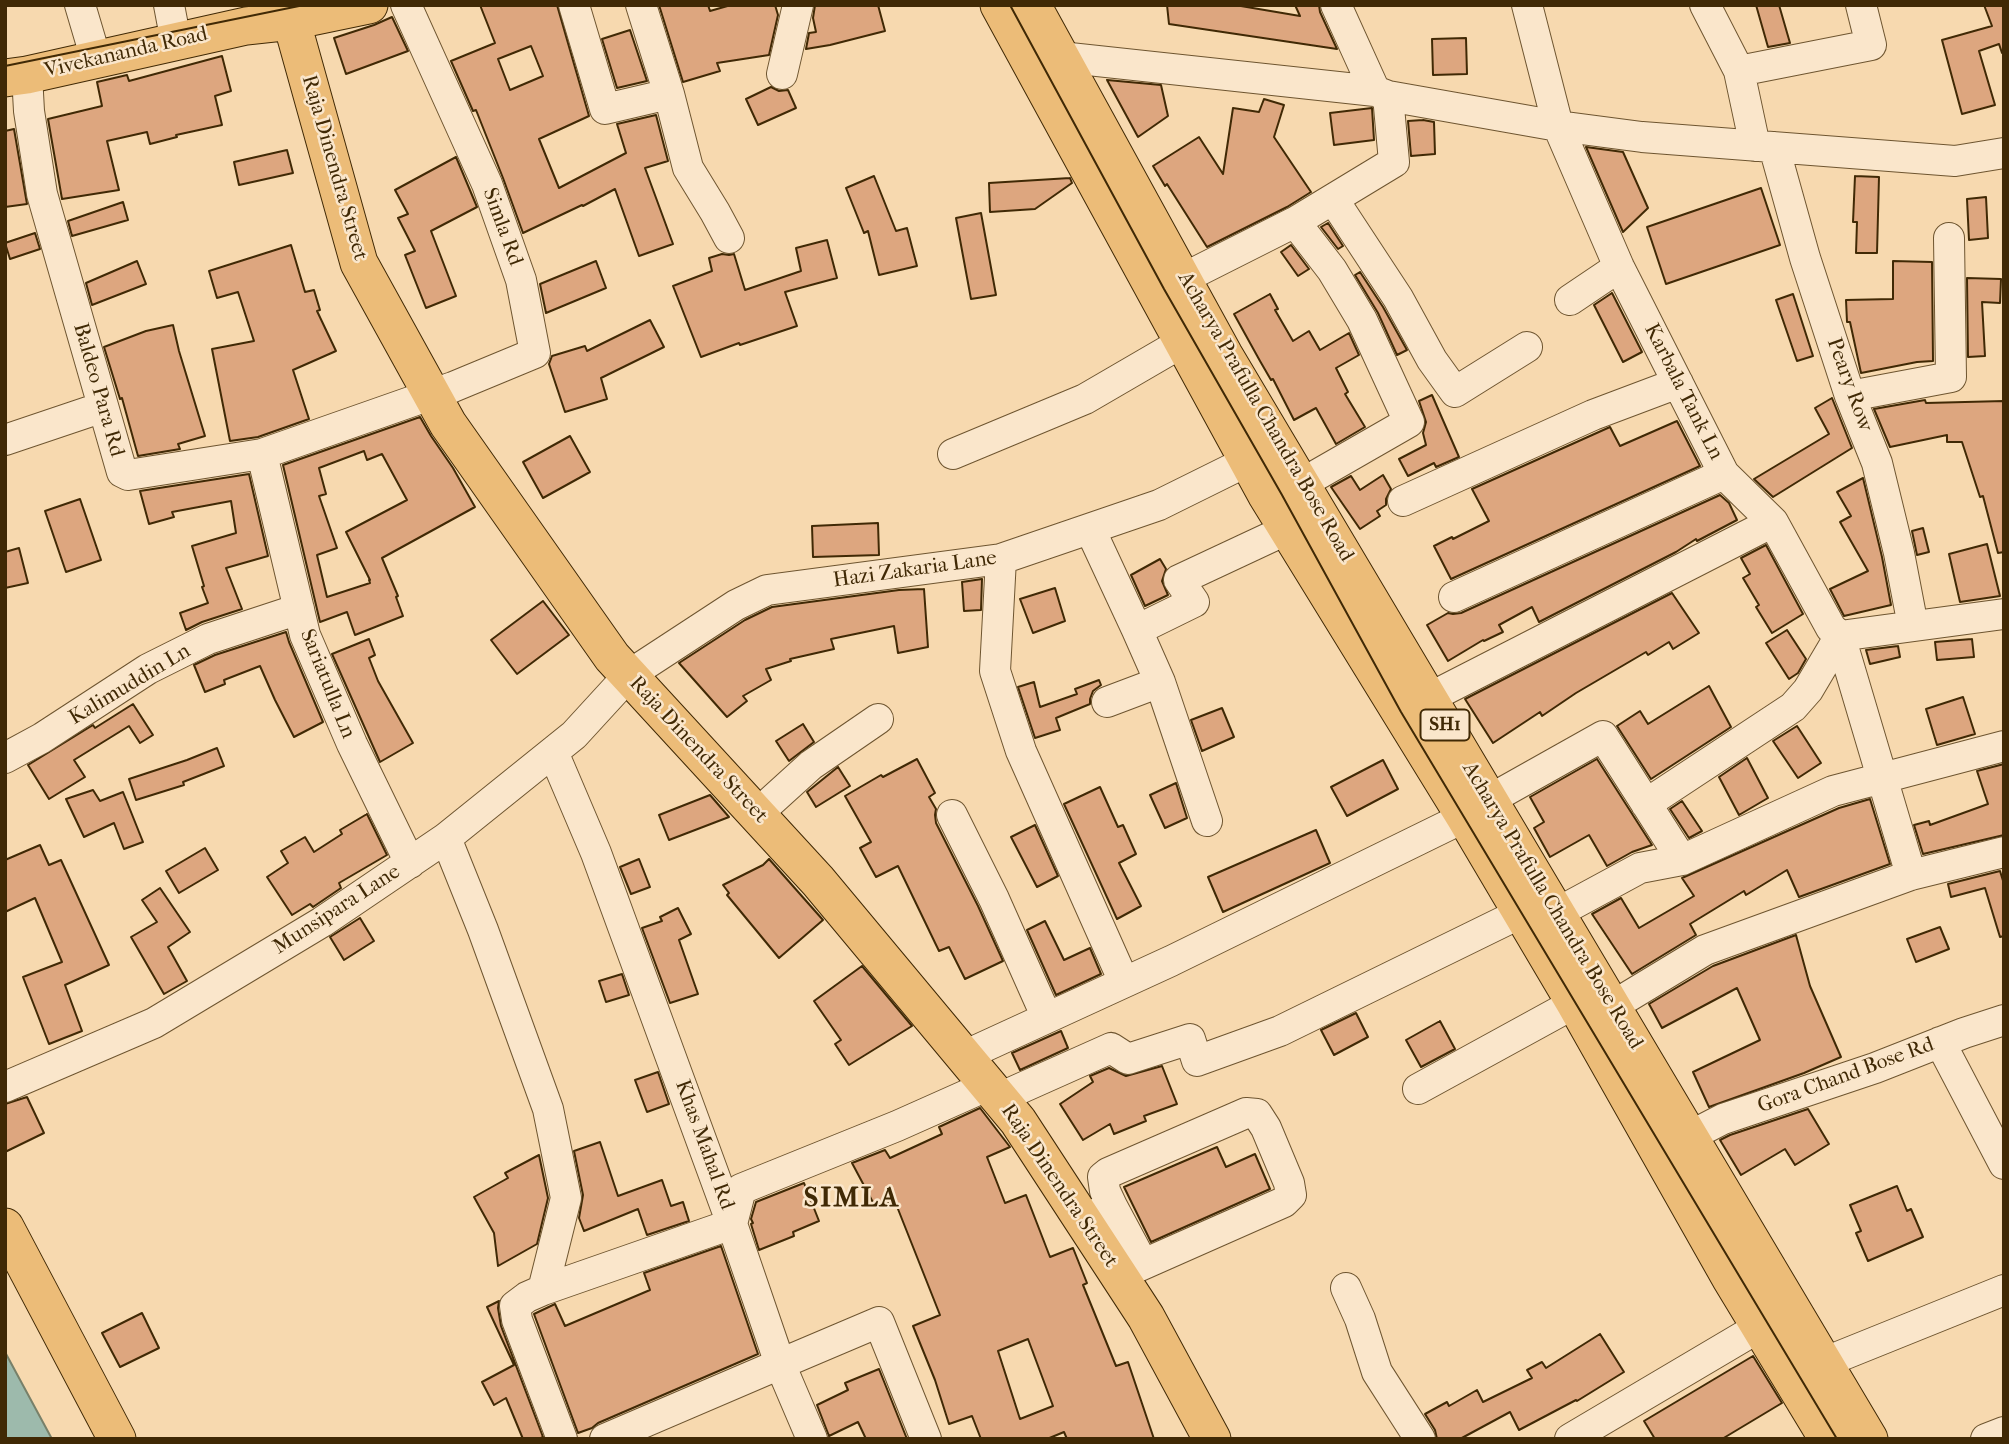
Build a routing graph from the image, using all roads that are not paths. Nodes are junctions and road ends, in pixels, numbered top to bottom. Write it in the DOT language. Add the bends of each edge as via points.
graph roads {
  1 [pos="80,5"];
  2 [pos="169,5"];
  3 [pos="369,5"];
  4 [pos="406,5"];
  5 [pos="574,5"];
  6 [pos="641,5"];
  7 [pos="798,5"];
  8 [pos="999,5"];
  9 [pos="1032,5"];
  10 [pos="1336,5"];
  11 [pos="1527,5"];
  12 [pos="1705,5"];
  13 [pos="1861,5"];
  14 [pos="288,9"];
  15 [pos="176,42"];
  16 [pos="1023,49"];
  17 [pos="1061,56"];
  18 [pos="96,59"];
  19 [pos="1739,71"];
  20 [pos="782,74"];
  21 [pos="16,77"];
  22 [pos="669,94"];
  23 [pos="1382,94"];
  24 [pos="17,113"];
  25 [pos="1558,127"];
  26 [pos="1764,146"];
  27 [pos="2004,153"];
  28 [pos="1333,199"];
  29 [pos="1295,222"];
  30 [pos="729,238"];
  31 [pos="1949,238"];
  32 [pos="1619,267"];
  33 [pos="1184,278"];
  34 [pos="1570,300"];
  35 [pos="1183,342"];
  36 [pos="1527,347"];
  37 [pos="1678,383"];
  38 [pos="431,393"];
  39 [pos="1850,396"];
  40 [pos="103,407"];
  41 [pos="5,440"];
  42 [pos="1264,453"];
  43 [pos="262,454"];
  44 [pos="953,454"];
  45 [pos="1724,474"];
  46 [pos="1301,484"];
  47 [pos="1404,500"];
  48 [pos="1773,522"];
  49 [pos="1090,529"];
  50 [pos="1288,529"];
  51 [pos="1001,559"];
  52 [pos="1454,597"];
  53 [pos="299,609"];
  54 [pos="2004,614"];
  55 [pos="1913,626"];
  56 [pos="1137,630"];
  57 [pos="1840,636"];
  58 [pos="629,675"];
  59 [pos="1160,682"];
  60 [pos="1429,698"];
  61 [pos="1107,702"];
  62 [pos="878,719"];
  63 [pos="2004,746"];
  64 [pos="553,752"];
  65 [pos="5,758"];
  66 [pos="1882,778"];
  67 [pos="1646,804"];
  68 [pos="1477,809"];
  69 [pos="757,814"];
  70 [pos="953,815"];
  71 [pos="1207,821"];
  72 [pos="446,838"];
  73 [pos="2004,852"];
  74 [pos="1682,860"];
  75 [pos="410,863"];
  76 [pos="1911,875"];
  77 [pos="1538,913"];
  78 [pos="1124,982"];
  79 [pos="1575,1003"];
  80 [pos="1611,1007"];
  81 [pos="1047,1018"];
  82 [pos="2004,1020"];
  83 [pos="1940,1042"];
  84 [pos="964,1056"];
  85 [pos="5,1087"];
  86 [pos="1418,1089"];
  87 [pos="994,1091"];
  88 [pos="1690,1136"];
  89 [pos="2004,1164"];
  90 [pos="1293,1208"];
  91 [pos="1098,1213"];
  92 [pos="732,1224"];
  93 [pos="5,1227"];
  94 [pos="1128,1273"];
  95 [pos="1346,1288"];
  96 [pos="543,1290"];
  97 [pos="2004,1290"];
  98 [pos="1776,1318"];
  99 [pos="1823,1363"];
  100 [pos="780,1364"];
  101 [pos="2004,1432"];
  102 [pos="1578,1437"];
  103 [pos="117,1439"];
  104 [pos="562,1439"];
  105 [pos="605,1439"];
  106 [pos="812,1439"];
  107 [pos="926,1439"];
  108 [pos="1212,1439"];
  109 [pos="1420,1439"];
  110 [pos="1828,1439"];
  111 [pos="1869,1439"];
  112 [pos="1986,1439"];
  1 -- 18 [label="street"];
  2 -- 15 [label="street"];
  3 -- 14 [label="main road, Vivekananda Road"];
  4 -- 38 [label="street, Simla Rd" via="487,184 521,280 535,353"];
  5 -- 22 [label="street" via="605,109"];
  6 -- 22 [label="street"];
  7 -- 20 [label="street"];
  8 -- 16 [label="main road, Acharya Prafulla Chandra Bose Road / SH1"];
  9 -- 17 [label="main road, Acharya Prafulla Chandra Bose Road / SH1"];
  10 -- 23 [label="street"];
  11 -- 25 [label="street, Karbala Tank Ln"];
  12 -- 19 [label="street, Peary Row"];
  13 -- 19 [label="street" via="1871,45"];
  14 -- 15 [label="main road, Vivekananda Road" via="246,26"];
  14 -- 38 [label="main road, Raja Dinendra Street" via="359,263"];
  15 -- 18 [label="main road, Vivekananda Road"];
  16 -- 17 [label="street"];
  16 -- 35 [label="main road, Acharya Prafulla Chandra Bose Road / SH1"];
  17 -- 23 [label="street"];
  17 -- 33 [label="main road, Acharya Prafulla Chandra Bose Road / SH1"];
  18 -- 21 [label="main road, Vivekananda Road"];
  19 -- 26 [label="street, Peary Row"];
  21 -- 24 [label="street, Baldeo Para Rd"];
  22 -- 30 [label="street" via="688,168"];
  23 -- 25 [label="street"];
  23 -- 28 [label="street" via="1394,162"];
  24 -- 40 [label="street, Baldeo Para Rd"];
  25 -- 26 [label="street"];
  25 -- 32 [label="street, Karbala Tank Ln"];
  26 -- 27 [label="street" via="1955,161"];
  26 -- 39 [label="street, Peary Row"];
  28 -- 29 [label="street"];
  28 -- 36 [label="street" via="1455,392"];
  29 -- 33 [label="street"];
  29 -- 46 [label="street" via="1362,320 1409,422"];
  31 -- 39 [label="street" via="1951,377"];
  32 -- 34 [label="street"];
  32 -- 37 [label="street, Karbala Tank Ln"];
  33 -- 42 [label="main road, Acharya Prafulla Chandra Bose Road / SH1" via="1224,355"];
  35 -- 42 [label="main road, Acharya Prafulla Chandra Bose Road / SH1"];
  35 -- 44 [label="street" via="1085,399"];
  37 -- 45 [label="street, Karbala Tank Ln"];
  37 -- 47 [label="street" via="1593,415"];
  38 -- 43 [label="street, Baldeo Para Rd"];
  38 -- 58 [label="main road, Raja Dinendra Street" via="456,435"];
  39 -- 55 [label="street, Peary Row" via="1877,463"];
  40 -- 41 [label="street"];
  40 -- 43 [label="street, Baldeo Para Rd" via="126,475"];
  42 -- 46 [label="main road, Acharya Prafulla Chandra Bose Road / SH1"];
  42 -- 49 [label="street, Hazi Zakaria Lane" via="1158,505"];
  42 -- 50 [label="main road, Acharya Prafulla Chandra Bose Road / SH1"];
  43 -- 53 [label="street, Sariatulla Ln"];
  45 -- 48 [label="street, Karbala Tank Ln"];
  45 -- 52 [label="street"];
  46 -- 60 [label="main road, Acharya Prafulla Chandra Bose Road / SH1"];
  48 -- 57 [label="street, Karbala Tank Ln" via="1831,628"];
  48 -- 60 [label="street"];
  49 -- 51 [label="street, Hazi Zakaria Lane"];
  49 -- 56 [label="street"];
  50 -- 56 [label="street" via="1179,580 1194,602"];
  50 -- 68 [label="main road, Acharya Prafulla Chandra Bose Road / SH1"];
  51 -- 58 [label="street, Hazi Zakaria Lane" via="767,590"];
  51 -- 78 [label="street" via="995,671 1021,751"];
  53 -- 65 [label="street, Kalimuddin Ln" via="208,639 158,664"];
  53 -- 75 [label="street, Sariatulla Ln" via="304,635"];
  54 -- 55 [label="street"];
  55 -- 57 [label="street"];
  56 -- 59 [label="street"];
  57 -- 66 [label="street, Karbala Tank Ln"];
  57 -- 67 [label="street" via="1793,707"];
  58 -- 64 [label="street, Munsipara Lane"];
  58 -- 69 [label="main road, Raja Dinendra Street"];
  59 -- 61 [label="street"];
  59 -- 71 [label="street"];
  60 -- 68 [label="main road, Acharya Prafulla Chandra Bose Road / SH1"];
  62 -- 69 [label="street" via="811,765"];
  63 -- 66 [label="street"];
  64 -- 72 [label="street, Munsipara Lane"];
  64 -- 92 [label="street, Khas Mahal Rd" via="596,853"];
  66 -- 74 [label="street" via="1833,791"];
  66 -- 76 [label="street, Karbala Tank Ln"];
  67 -- 68 [label="street" via="1603,736"];
  67 -- 74 [label="street"];
  68 -- 77 [label="main road, Acharya Prafulla Chandra Bose Road / SH1"];
  68 -- 78 [label="street"];
  69 -- 84 [label="main road, Raja Dinendra Street"];
  70 -- 81 [label="street"];
  72 -- 75 [label="street, Munsipara Lane"];
  72 -- 96 [label="street" via="548,1109 566,1198"];
  73 -- 76 [label="street"];
  74 -- 77 [label="street" via="1640,868"];
  75 -- 85 [label="street, Munsipara Lane" via="154,1023"];
  76 -- 80 [label="street" via="1705,950"];
  77 -- 79 [label="main road, Acharya Prafulla Chandra Bose Road / SH1"];
  77 -- 80 [label="main road, Acharya Prafulla Chandra Bose Road / SH1"];
  77 -- 87 [label="street" via="1280,1031 1196,1061 1190,1039 1128,1059 1111,1048"];
  78 -- 81 [label="street"];
  79 -- 86 [label="street"];
  79 -- 98 [label="main road, Acharya Prafulla Chandra Bose Road / SH1"];
  80 -- 88 [label="main road, Acharya Prafulla Chandra Bose Road / SH1"];
  81 -- 84 [label="street"];
  82 -- 83 [label="street, Gora Chand Bose Rd"];
  83 -- 88 [label="street, Gora Chand Bose Rd" via="1723,1119"];
  83 -- 89 [label="street"];
  84 -- 87 [label="main road, Raja Dinendra Street"];
  87 -- 91 [label="main road, Raja Dinendra Street"];
  87 -- 92 [label="street" via="741,1189"];
  88 -- 98 [label="main road, Acharya Prafulla Chandra Bose Road / SH1"];
  90 -- 94 [label="street"];
  91 -- 94 [label="main road, Raja Dinendra Street"];
  91 -- 94 [label="street" via="1105,1191 1103,1177 1119,1167 1246,1113 1257,1114 1266,1128 1291,1195"];
  92 -- 96 [label="street"];
  92 -- 100 [label="street, Khas Mahal Rd"];
  93 -- 103 [label="main road"];
  94 -- 108 [label="main road, Raja Dinendra Street" via="1146,1317"];
  95 -- 109 [label="street" via="1377,1372"];
  96 -- 104 [label="street" via="515,1306"];
  97 -- 99 [label="street"];
  98 -- 99 [label="main road, Acharya Prafulla Chandra Bose Road / SH1"];
  98 -- 102 [label="street"];
  98 -- 110 [label="main road, Acharya Prafulla Chandra Bose Road / SH1"];
  99 -- 111 [label="main road, Acharya Prafulla Chandra Bose Road / SH1"];
  100 -- 105 [label="street"];
  100 -- 106 [label="street, Khas Mahal Rd"];
  100 -- 107 [label="street" via="878,1322"];
  101 -- 112 [label="street"];
}
